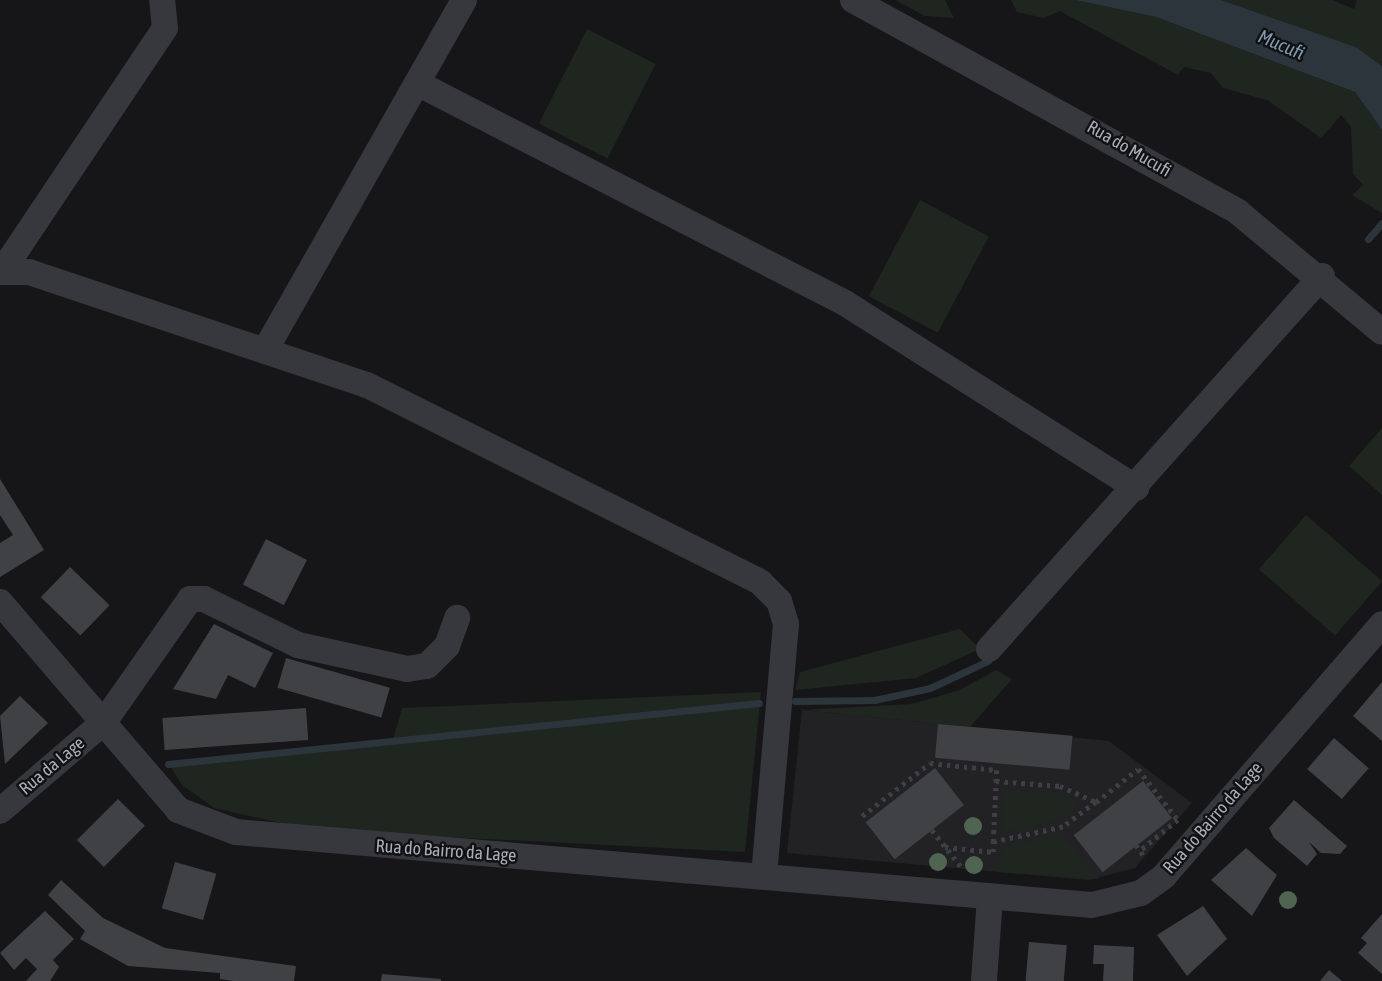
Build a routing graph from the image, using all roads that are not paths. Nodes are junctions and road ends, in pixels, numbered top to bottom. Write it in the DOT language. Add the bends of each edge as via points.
graph roads {
  1 [pos="162,0"];
  2 [pos="464,0"];
  3 [pos="853,0"];
  4 [pos="417,83"];
  5 [pos="2,271"];
  6 [pos="1322,276"];
  7 [pos="1382,332"];
  8 [pos="267,347"];
  9 [pos="1136,488"];
  10 [pos="0,602"];
  11 [pos="457,618"];
  12 [pos="1382,624"];
  13 [pos="989,649"];
  14 [pos="104,722"];
  15 [pos="0,811"];
  16 [pos="764,874"];
  17 [pos="990,898"];
  18 [pos="984,981"];
  1 -- 5 [label="street" via="165,28"];
  2 -- 4 [label="street"];
  3 -- 6 [label="street, Rua do Mucufi" via="1238,212"];
  4 -- 8 [label="street"];
  4 -- 9 [label="street" via="845,303"];
  5 -- 8 [label="street" via="29,272"];
  6 -- 7 [label="street, Rua do Mucufi"];
  6 -- 9 [label="street"];
  8 -- 16 [label="street" via="367,385 698,547 760,582 779,601 786,646"];
  9 -- 13 [label="street"];
  10 -- 14 [label="street, Rua do Bairro da Lage"];
  11 -- 14 [label="street, Rua da Lage" via="447,646 427,666 395,668 298,645 204,599 190,599"];
  12 -- 17 [label="street, Rua do Bairro da Lage" via="1151,888 1092,905"];
  14 -- 15 [label="street, Rua da Lage"];
  14 -- 16 [label="street, Rua do Bairro da Lage" via="178,810 236,832"];
  16 -- 17 [label="street, Rua do Bairro da Lage"];
  17 -- 18 [label="street"];
}
